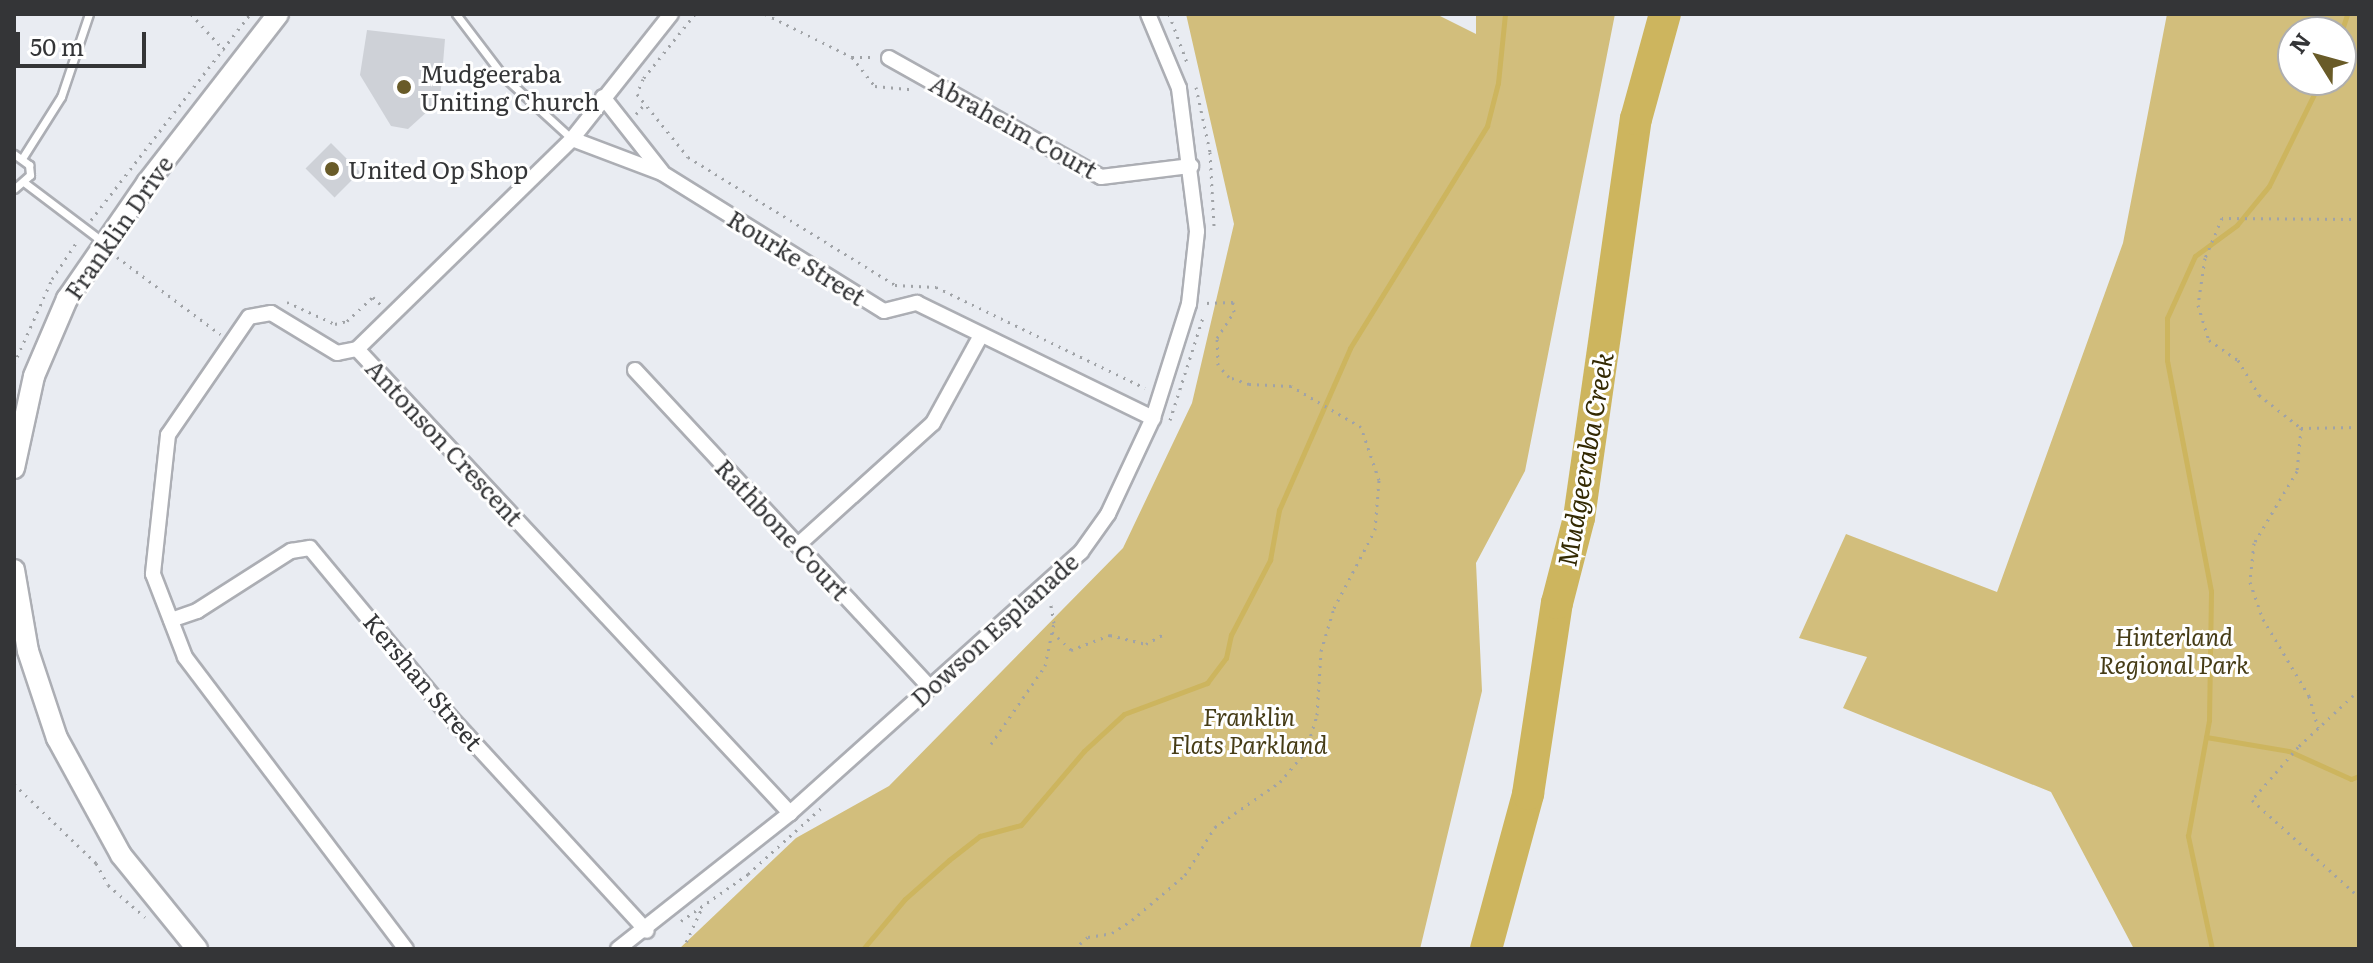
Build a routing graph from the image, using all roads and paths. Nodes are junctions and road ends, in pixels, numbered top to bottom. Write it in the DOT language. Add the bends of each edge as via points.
graph roads {
  1 [pos="89,14"];
  2 [pos="191,14"];
  3 [pos="278,14"];
  4 [pos="456,14"];
  5 [pos="671,14"];
  6 [pos="695,14"];
  7 [pos="765,14"];
  8 [pos="1148,14"];
  9 [pos="1169,14"];
  10 [pos="889,58"];
  11 [pos="238,64"];
  12 [pos="603,97"];
  13 [pos="643,106"];
  14 [pos="625,125"];
  15 [pos="572,139"];
  16 [pos="14,154"];
  17 [pos="23,157"];
  18 [pos="1191,166"];
  19 [pos="662,173"];
  20 [pos="25,183"];
  21 [pos="14,189"];
  22 [pos="2359,219"];
  23 [pos="1213,234"];
  24 [pos="103,242"];
  25 [pos="1207,288"];
  26 [pos="282,300"];
  27 [pos="1205,303"];
  28 [pos="1189,304"];
  29 [pos="391,315"];
  30 [pos="980,337"];
  31 [pos="229,341"];
  32 [pos="357,349"];
  33 [pos="635,370"];
  34 [pos="1162,388"];
  35 [pos="1179,396"];
  36 [pos="1153,418"];
  37 [pos="2359,427"];
  38 [pos="2301,428"];
  39 [pos="1166,429"];
  40 [pos="14,468"];
  41 [pos="798,545"];
  42 [pos="14,570"];
  43 [pos="1037,608"];
  44 [pos="171,620"];
  45 [pos="1052,632"];
  46 [pos="1164,634"];
  47 [pos="930,687"];
  48 [pos="2359,690"];
  49 [pos="2318,728"];
  50 [pos="991,744"];
  51 [pos="14,784"];
  52 [pos="822,808"];
  53 [pos="790,813"];
  54 [pos="2359,897"];
  55 [pos="703,907"];
  56 [pos="149,920"];
  57 [pos="672,927"];
  58 [pos="647,931"];
  59 [pos="197,949"];
  60 [pos="406,949"];
  61 [pos="618,949"];
  62 [pos="683,949"];
  63 [pos="1074,949"];
  1 -- 17 [label="lane" via="61,97"];
  2 -- 11 [label="path"];
  3 -- 11 [label="main road, Franklin Drive"];
  4 -- 15 [label="lane" via="503,76"];
  5 -- 12 [label="street"];
  6 -- 13 [label="path" via="643,79 637,94"];
  7 -- 10 [label="path" via="852,57"];
  8 -- 18 [label="street, Dowson Esplanade" via="1179,88"];
  9 -- 23 [label="path" via="1197,91 1210,152"];
  10 -- 18 [label="street, Abraheim Court" via="1101,177"];
  11 -- 24 [label="main road, Franklin Drive"];
  12 -- 14 [label="street, Rourke Street"];
  12 -- 15 [label="street"];
  13 -- 14 [label="path"];
  13 -- 34 [label="path" via="697,164 773,205 895,285 936,287 1133,386"];
  14 -- 19 [label="street, Rourke Street"];
  15 -- 19 [label="street, Rourke Street"];
  15 -- 29 [label="street"];
  16 -- 17 [label="lane"];
  17 -- 20 [label="lane" via="29,165"];
  18 -- 28 [label="street, Dowson Esplanade" via="1197,231"];
  19 -- 30 [label="street, Rourke Street" via="884,311 917,303"];
  20 -- 21 [label="lane"];
  20 -- 24 [label="lane"];
  22 -- 38 [label="path" via="2222,218 2205,258 2198,305 2209,340 2238,360 2259,395"];
  24 -- 31 [label="path" via="131,271"];
  24 -- 40 [label="main road, Franklin Drive" via="67,299 34,376"];
  25 -- 27 [label="path"];
  26 -- 29 [label="path" via="335,324 355,316 373,297"];
  27 -- 28 [label="path"];
  27 -- 35 [label="path"];
  27 -- 63 [label="path" via="1233,302 1234,312 1217,338 1218,365 1229,377 1249,384 1291,386 1361,427 1379,480 1375,530 1334,608 1321,651 1317,715 1306,751 1280,782 1215,827 1185,875 1132,920 1112,933 1088,937"];
  28 -- 34 [label="street, Dowson Esplanade"];
  29 -- 32 [label="street"];
  30 -- 36 [label="street, Rourke Street"];
  30 -- 41 [label="street" via="933,423"];
  31 -- 32 [label="street, Antonson Crescent" via="249,317 271,313 337,353"];
  31 -- 44 [label="street, Antonson Crescent" via="168,435 153,574"];
  32 -- 53 [label="street, Antonson Crescent"];
  33 -- 41 [label="street, Rathbone Court"];
  34 -- 35 [label="path"];
  34 -- 36 [label="street, Dowson Esplanade"];
  35 -- 39 [label="path"];
  36 -- 47 [label="street, Dowson Esplanade" via="1108,514 1081,552"];
  37 -- 38 [label="path"];
  38 -- 49 [label="path" via="2297,471 2254,543 2250,582 2263,619 2309,696"];
  41 -- 47 [label="street, Rathbone Court"];
  42 -- 59 [label="main road" via="28,651 57,738 121,855"];
  43 -- 45 [label="path" via="1050,596"];
  44 -- 58 [label="street, Kershan Street" via="197,611 291,551 310,548 451,718"];
  44 -- 60 [label="street, Antonson Crescent" via="185,657"];
  45 -- 46 [label="path" via="1071,650 1110,635 1146,644"];
  45 -- 50 [label="path" via="1040,677"];
  47 -- 53 [label="street, Dowson Esplanade"];
  48 -- 49 [label="path"];
  49 -- 54 [label="path" via="2252,800"];
  51 -- 56 [label="path" via="96,863 108,885"];
  52 -- 55 [label="path"];
  53 -- 58 [label="street, Dowson Esplanade"];
  55 -- 57 [label="path"];
  55 -- 62 [label="path"];
  58 -- 61 [label="street, Dowson Esplanade"];
}
